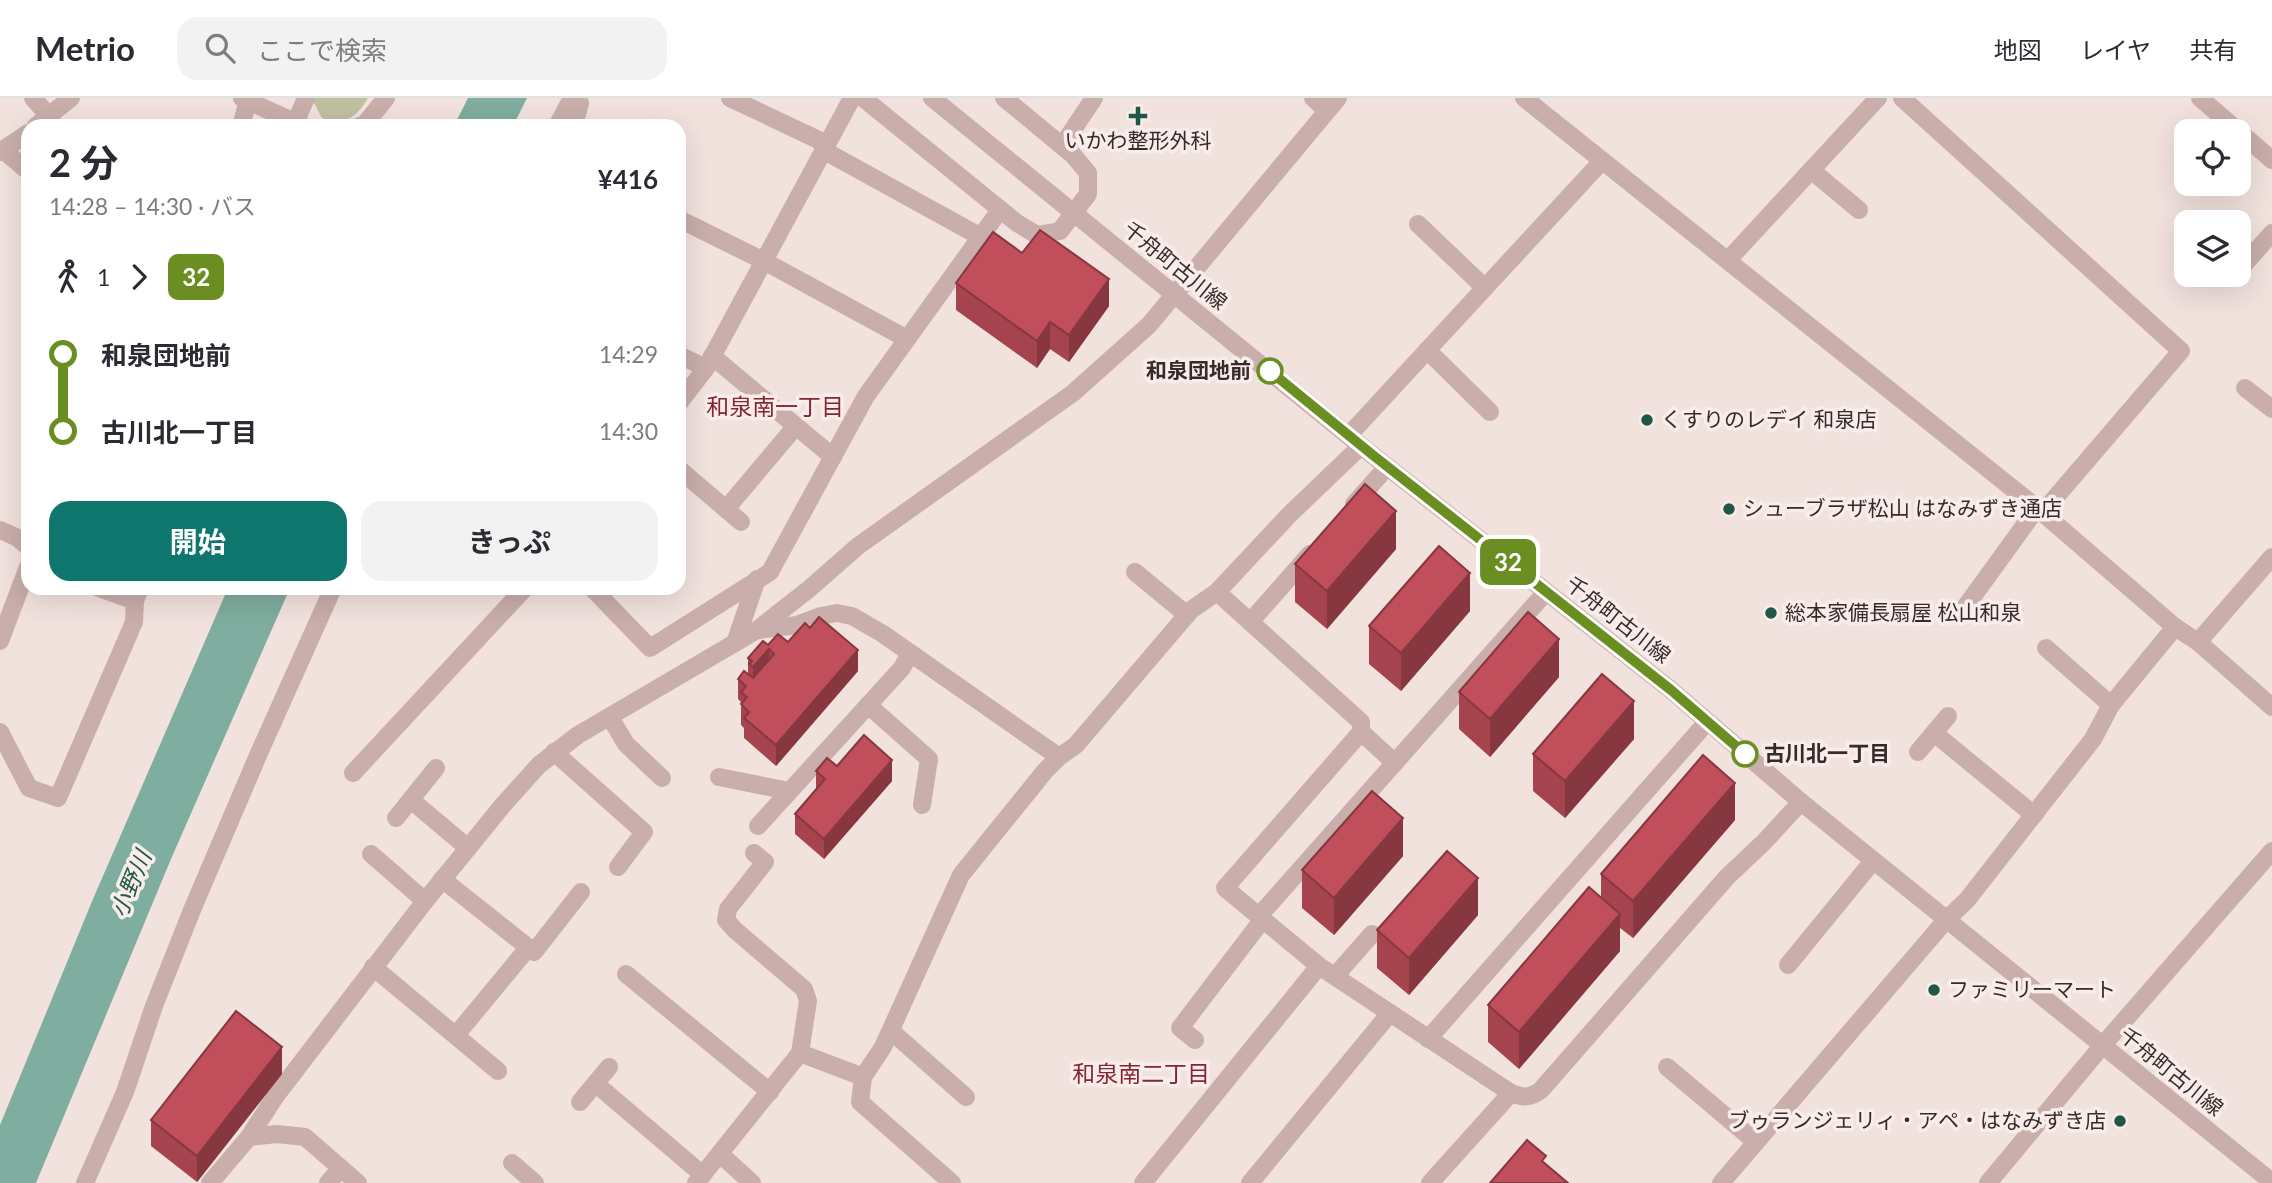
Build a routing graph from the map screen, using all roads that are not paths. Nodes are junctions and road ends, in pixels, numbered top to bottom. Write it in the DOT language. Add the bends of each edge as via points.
graph roads {
  1 [pos="33,98"];
  2 [pos="71,98"];
  3 [pos="306,98"];
  4 [pos="386,98"];
  5 [pos="730,98"];
  6 [pos="852,98"];
  7 [pos="863,98"];
  8 [pos="932,98"];
  9 [pos="1004,98"];
  10 [pos="1094,98"];
  11 [pos="1313,98"];
  12 [pos="1524,98"];
  13 [pos="1878,98"];
  14 [pos="1902,98"];
  15 [pos="2200,98"];
  16 [pos="245,99"];
  17 [pos="577,100"];
  18 [pos="1333,104"];
  19 [pos="41,119"];
  20 [pos="45,119"];
  21 [pos="243,119"];
  22 [pos="287,119"];
  23 [pos="301,119"];
  24 [pos="369,119"];
  25 [pos="562,119"];
  26 [pos="575,119"];
  27 [pos="2223,119"];
  28 [pos="21,138"];
  29 [pos="2251,140"];
  30 [pos="1062,146"];
  31 [pos="825,147"];
  32 [pos="1,151"];
  33 [pos="2269,152"];
  34 [pos="1602,161"];
  35 [pos="21,167"];
  36 [pos="1811,170"];
  37 [pos="1000,210"];
  38 [pos="1859,210"];
  39 [pos="1074,214"];
  40 [pos="686,222"];
  41 [pos="1419,224"];
  42 [pos="2272,233"];
  43 [pos="981,237"];
  44 [pos="2251,257"];
  45 [pos="1728,260"];
  46 [pos="764,261"];
  47 [pos="1484,287"];
  48 [pos="1176,295"];
  49 [pos="907,339"];
  50 [pos="1427,350"];
  51 [pos="686,357"];
  52 [pos="709,362"];
  53 [pos="2245,387"];
  54 [pos="686,393"];
  55 [pos="2272,409"];
  56 [pos="1490,412"];
  57 [pos="796,426"];
  58 [pos="1355,440"];
  59 [pos="833,457"];
  60 [pos="1387,467"];
  61 [pos="686,475"];
  62 [pos="726,509"];
  63 [pos="2040,510"];
  64 [pos="1341,518"];
  65 [pos="741,522"];
  66 [pos="0,530"];
  67 [pos="1323,539"];
  68 [pos="21,541"];
  69 [pos="2272,557"];
  70 [pos="1135,572"];
  71 [pos="757,579"];
  72 [pos="21,586"];
  73 [pos="1217,592"];
  74 [pos="1546,592"];
  75 [pos="138,595"];
  76 [pos="330,595"];
  77 [pos="518,595"];
  78 [pos="599,595"];
  79 [pos="1966,606"];
  80 [pos="1186,615"];
  81 [pos="1250,622"];
  82 [pos="2175,627"];
  83 [pos="757,630"];
  84 [pos="0,641"];
  85 [pos="2198,642"];
  86 [pos="735,643"];
  87 [pos="2046,648"];
  88 [pos="910,653"];
  89 [pos="868,705"];
  90 [pos="2111,705"];
  91 [pos="2272,707"];
  92 [pos="1948,716"];
  93 [pos="610,717"];
  94 [pos="1707,722"];
  95 [pos="1361,732"];
  96 [pos="0,733"];
  97 [pos="1934,733"];
  98 [pos="554,752"];
  99 [pos="1918,752"];
  100 [pos="1059,757"];
  101 [pos="1395,762"];
  102 [pos="436,768"];
  103 [pos="353,773"];
  104 [pos="719,777"];
  105 [pos="662,778"];
  106 [pos="789,791"];
  107 [pos="411,800"];
  108 [pos="1801,802"];
  109 [pos="922,805"];
  110 [pos="2034,815"];
  111 [pos="396,818"];
  112 [pos="758,826"];
  113 [pos="468,848"];
  114 [pos="2272,851"];
  115 [pos="754,853"];
  116 [pos="371,854"];
  117 [pos="1873,861"];
  118 [pos="618,867"];
  119 [pos="442,879"];
  120 [pos="581,892"];
  121 [pos="425,901"];
  122 [pos="1261,918"];
  123 [pos="1946,920"];
  124 [pos="1372,934"];
  125 [pos="528,948"];
  126 [pos="1788,965"];
  127 [pos="1319,966"];
  128 [pos="373,967"];
  129 [pos="626,974"];
  130 [pos="1335,976"];
  131 [pos="1390,1013"];
  132 [pos="891,1031"];
  133 [pos="456,1035"];
  134 [pos="1428,1039"];
  135 [pos="1195,1040"];
  136 [pos="2102,1046"];
  137 [pos="800,1053"];
  138 [pos="609,1067"];
  139 [pos="1667,1067"];
  140 [pos="498,1071"];
  141 [pos="863,1077"];
  142 [pos="596,1084"];
  143 [pos="770,1092"];
  144 [pos="1511,1093"];
  145 [pos="966,1097"];
  146 [pos="580,1102"];
  147 [pos="248,1136"];
  148 [pos="1756,1142"];
  149 [pos="720,1154"];
  150 [pos="512,1163"];
  151 [pos="341,1168"];
  152 [pos="699,1179"];
  153 [pos="1259,1180"];
  154 [pos="2272,1182"];
  155 [pos="85,1183"];
  156 [pos="210,1183"];
  157 [pos="328,1183"];
  158 [pos="358,1183"];
  159 [pos="535,1183"];
  160 [pos="752,1183"];
  161 [pos="952,1183"];
  162 [pos="1143,1183"];
  163 [pos="1430,1183"];
  164 [pos="1721,1183"];
  165 [pos="1988,1183"];
  1 -- 19 [label="street"];
  2 -- 20 [label="street"];
  3 -- 23 [label="street"];
  4 -- 24 [label="street"];
  5 -- 31 [label="street"];
  6 -- 31 [label="street"];
  7 -- 37 [label="street"];
  8 -- 39 [label="street, 千舟町古川線"];
  9 -- 30 [label="street"];
  10 -- 30 [label="street"];
  11 -- 18 [label="street"];
  12 -- 34 [label="street"];
  13 -- 36 [label="street"];
  14 -- 63 [label="street" via="2181,351"];
  15 -- 27 [label="street"];
  16 -- 21 [label="street"];
  16 -- 22 [label="street"];
  17 -- 25 [label="street"];
  17 -- 26 [label="street"];
  18 -- 48 [label="street"];
  28 -- 32 [label="street"];
  29 -- 33 [label="street"];
  30 -- 39 [label="street" via="1088,173 1088,194"];
  31 -- 43 [label="street"];
  31 -- 46 [label="street"];
  32 -- 35 [label="street"];
  34 -- 45 [label="street"];
  34 -- 47 [label="street"];
  36 -- 38 [label="street"];
  36 -- 45 [label="street"];
  37 -- 39 [label="street" via="1037,235 1060,231"];
  37 -- 43 [label="street"];
  39 -- 48 [label="street, 千舟町古川線"];
  40 -- 46 [label="street"];
  41 -- 47 [label="street"];
  42 -- 44 [label="street"];
  43 -- 49 [label="street"];
  45 -- 63 [label="street"];
  46 -- 49 [label="street"];
  46 -- 52 [label="street"];
  47 -- 50 [label="street"];
  48 -- 58 [label="street, 千舟町古川線"];
  48 -- 83 [label="street" via="1073,393 858,546"];
  49 -- 59 [label="street" via="866,396"];
  50 -- 56 [label="street"];
  50 -- 58 [label="street"];
  51 -- 52 [label="street"];
  52 -- 54 [label="street"];
  52 -- 57 [label="street"];
  53 -- 55 [label="street"];
  57 -- 59 [label="street"];
  57 -- 62 [label="street"];
  58 -- 60 [label="street, 千舟町古川線"];
  58 -- 73 [label="street"];
  59 -- 71 [label="street" via="770,572"];
  60 -- 64 [label="street"];
  60 -- 74 [label="street, 千舟町古川線"];
  61 -- 62 [label="street"];
  62 -- 65 [label="street"];
  63 -- 79 [label="street"];
  63 -- 82 [label="street"];
  66 -- 68 [label="street"];
  67 -- 81 [label="street"];
  69 -- 85 [label="street"];
  70 -- 80 [label="street"];
  71 -- 78 [label="street" via="650,648"];
  71 -- 86 [label="street"];
  72 -- 84 [label="street"];
  73 -- 80 [label="street"];
  73 -- 81 [label="street"];
  74 -- 94 [label="street, 千舟町古川線"];
  74 -- 101 [label="street"];
  75 -- 96 [label="street" via="134,622 58,798 29,788"];
  76 -- 155 [label="street" via="192,910 125,1092"];
  77 -- 103 [label="street"];
  80 -- 100 [label="street" via="1076,746"];
  81 -- 95 [label="street" via="1361,722"];
  82 -- 85 [label="street"];
  82 -- 90 [label="street"];
  83 -- 86 [label="street"];
  83 -- 88 [label="street" via="837,613 865,622"];
  85 -- 91 [label="street"];
  86 -- 93 [label="street"];
  87 -- 90 [label="street"];
  88 -- 89 [label="street"];
  88 -- 100 [label="street"];
  89 -- 106 [label="street"];
  89 -- 109 [label="street" via="929,759"];
  90 -- 110 [label="street" via="2093,738"];
  92 -- 97 [label="street"];
  93 -- 98 [label="street"];
  93 -- 105 [label="street" via="625,744"];
  94 -- 108 [label="street, 千舟町古川線"];
  94 -- 134 [label="street"];
  95 -- 101 [label="street"];
  95 -- 122 [label="street" via="1225,888"];
  97 -- 99 [label="street"];
  97 -- 110 [label="street"];
  98 -- 113 [label="street"];
  98 -- 118 [label="street" via="644,832"];
  100 -- 132 [label="street" via="961,875"];
  101 -- 122 [label="street"];
  102 -- 107 [label="street"];
  104 -- 106 [label="street"];
  106 -- 112 [label="street"];
  107 -- 111 [label="street"];
  107 -- 113 [label="street"];
  108 -- 117 [label="street, 千舟町古川線"];
  108 -- 144 [label="street" via="1727,877 1541,1090 1524,1097"];
  110 -- 123 [label="street"];
  113 -- 119 [label="street"];
  114 -- 136 [label="street"];
  115 -- 137 [label="street" via="765,862 729,909 726,920 804,989 808,1001"];
  116 -- 121 [label="street"];
  117 -- 123 [label="street, 千舟町古川線"];
  117 -- 126 [label="street"];
  119 -- 121 [label="street"];
  119 -- 125 [label="street"];
  120 -- 125 [label="street" via="534,952"];
  121 -- 128 [label="street"];
  122 -- 127 [label="street"];
  122 -- 135 [label="street" via="1180,1028"];
  123 -- 136 [label="street, 千舟町古川線"];
  123 -- 148 [label="street"];
  124 -- 130 [label="street"];
  125 -- 133 [label="street"];
  127 -- 130 [label="street"];
  127 -- 162 [label="street"];
  128 -- 133 [label="street"];
  128 -- 147 [label="street"];
  129 -- 143 [label="street"];
  130 -- 131 [label="street"];
  131 -- 134 [label="street"];
  131 -- 153 [label="street"];
  132 -- 141 [label="street"];
  132 -- 145 [label="street"];
  133 -- 140 [label="street"];
  134 -- 144 [label="street"];
  136 -- 154 [label="street, 千舟町古川線"];
  136 -- 165 [label="street"];
  137 -- 141 [label="street"];
  137 -- 143 [label="street"];
  138 -- 142 [label="street"];
  139 -- 148 [label="street"];
  141 -- 161 [label="street" via="860,1102"];
  142 -- 146 [label="street"];
  142 -- 152 [label="street"];
  143 -- 149 [label="street"];
  144 -- 163 [label="street"];
  147 -- 151 [label="street" via="305,1137"];
  147 -- 156 [label="street"];
  148 -- 164 [label="street"];
  149 -- 152 [label="street"];
  149 -- 160 [label="street"];
  150 -- 159 [label="street"];
  151 -- 157 [label="street"];
  151 -- 158 [label="street"];
}
